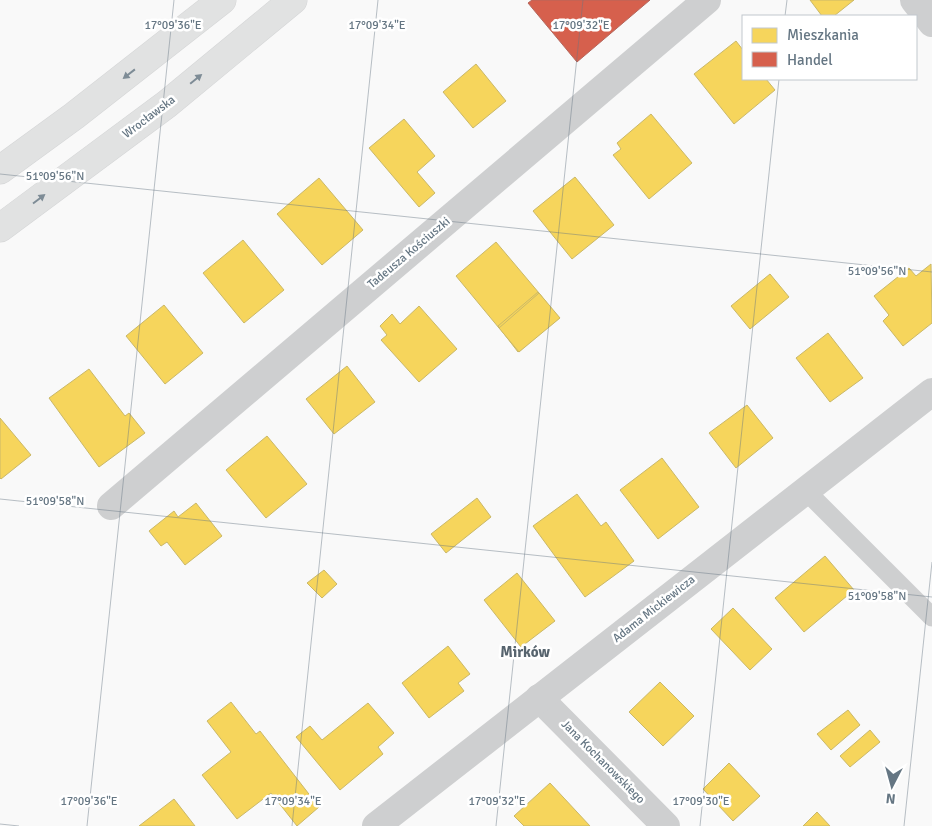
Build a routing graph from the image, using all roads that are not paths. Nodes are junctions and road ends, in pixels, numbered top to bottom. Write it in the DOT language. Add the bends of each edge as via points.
graph roads {
  1 [pos="222,0"];
  2 [pos="293,0"];
  3 [pos="707,0"];
  4 [pos="914,0"];
  5 [pos="932,23"];
  6 [pos="0,170"];
  7 [pos="0,228"];
  8 [pos="932,392"];
  9 [pos="806,491"];
  10 [pos="111,506"];
  11 [pos="932,617"];
  12 [pos="539,698"];
  13 [pos="376,826"];
  14 [pos="666,826"];
  1 -- 6 [label="main road, one-way"];
  7 -- 2 [label="main road, Wrocławska, one-way" via="166,104"];
  3 -- 10 [label="street, Tadeusza Kościuszki"];
  4 -- 5 [label="street"];
  8 -- 9 [label="street, Adama Mickiewicza"];
  9 -- 11 [label="lane"];
  9 -- 12 [label="street, Adama Mickiewicza"];
  12 -- 13 [label="street, Adama Mickiewicza"];
  12 -- 14 [label="street, Jana Kochanowskiego"];
}
